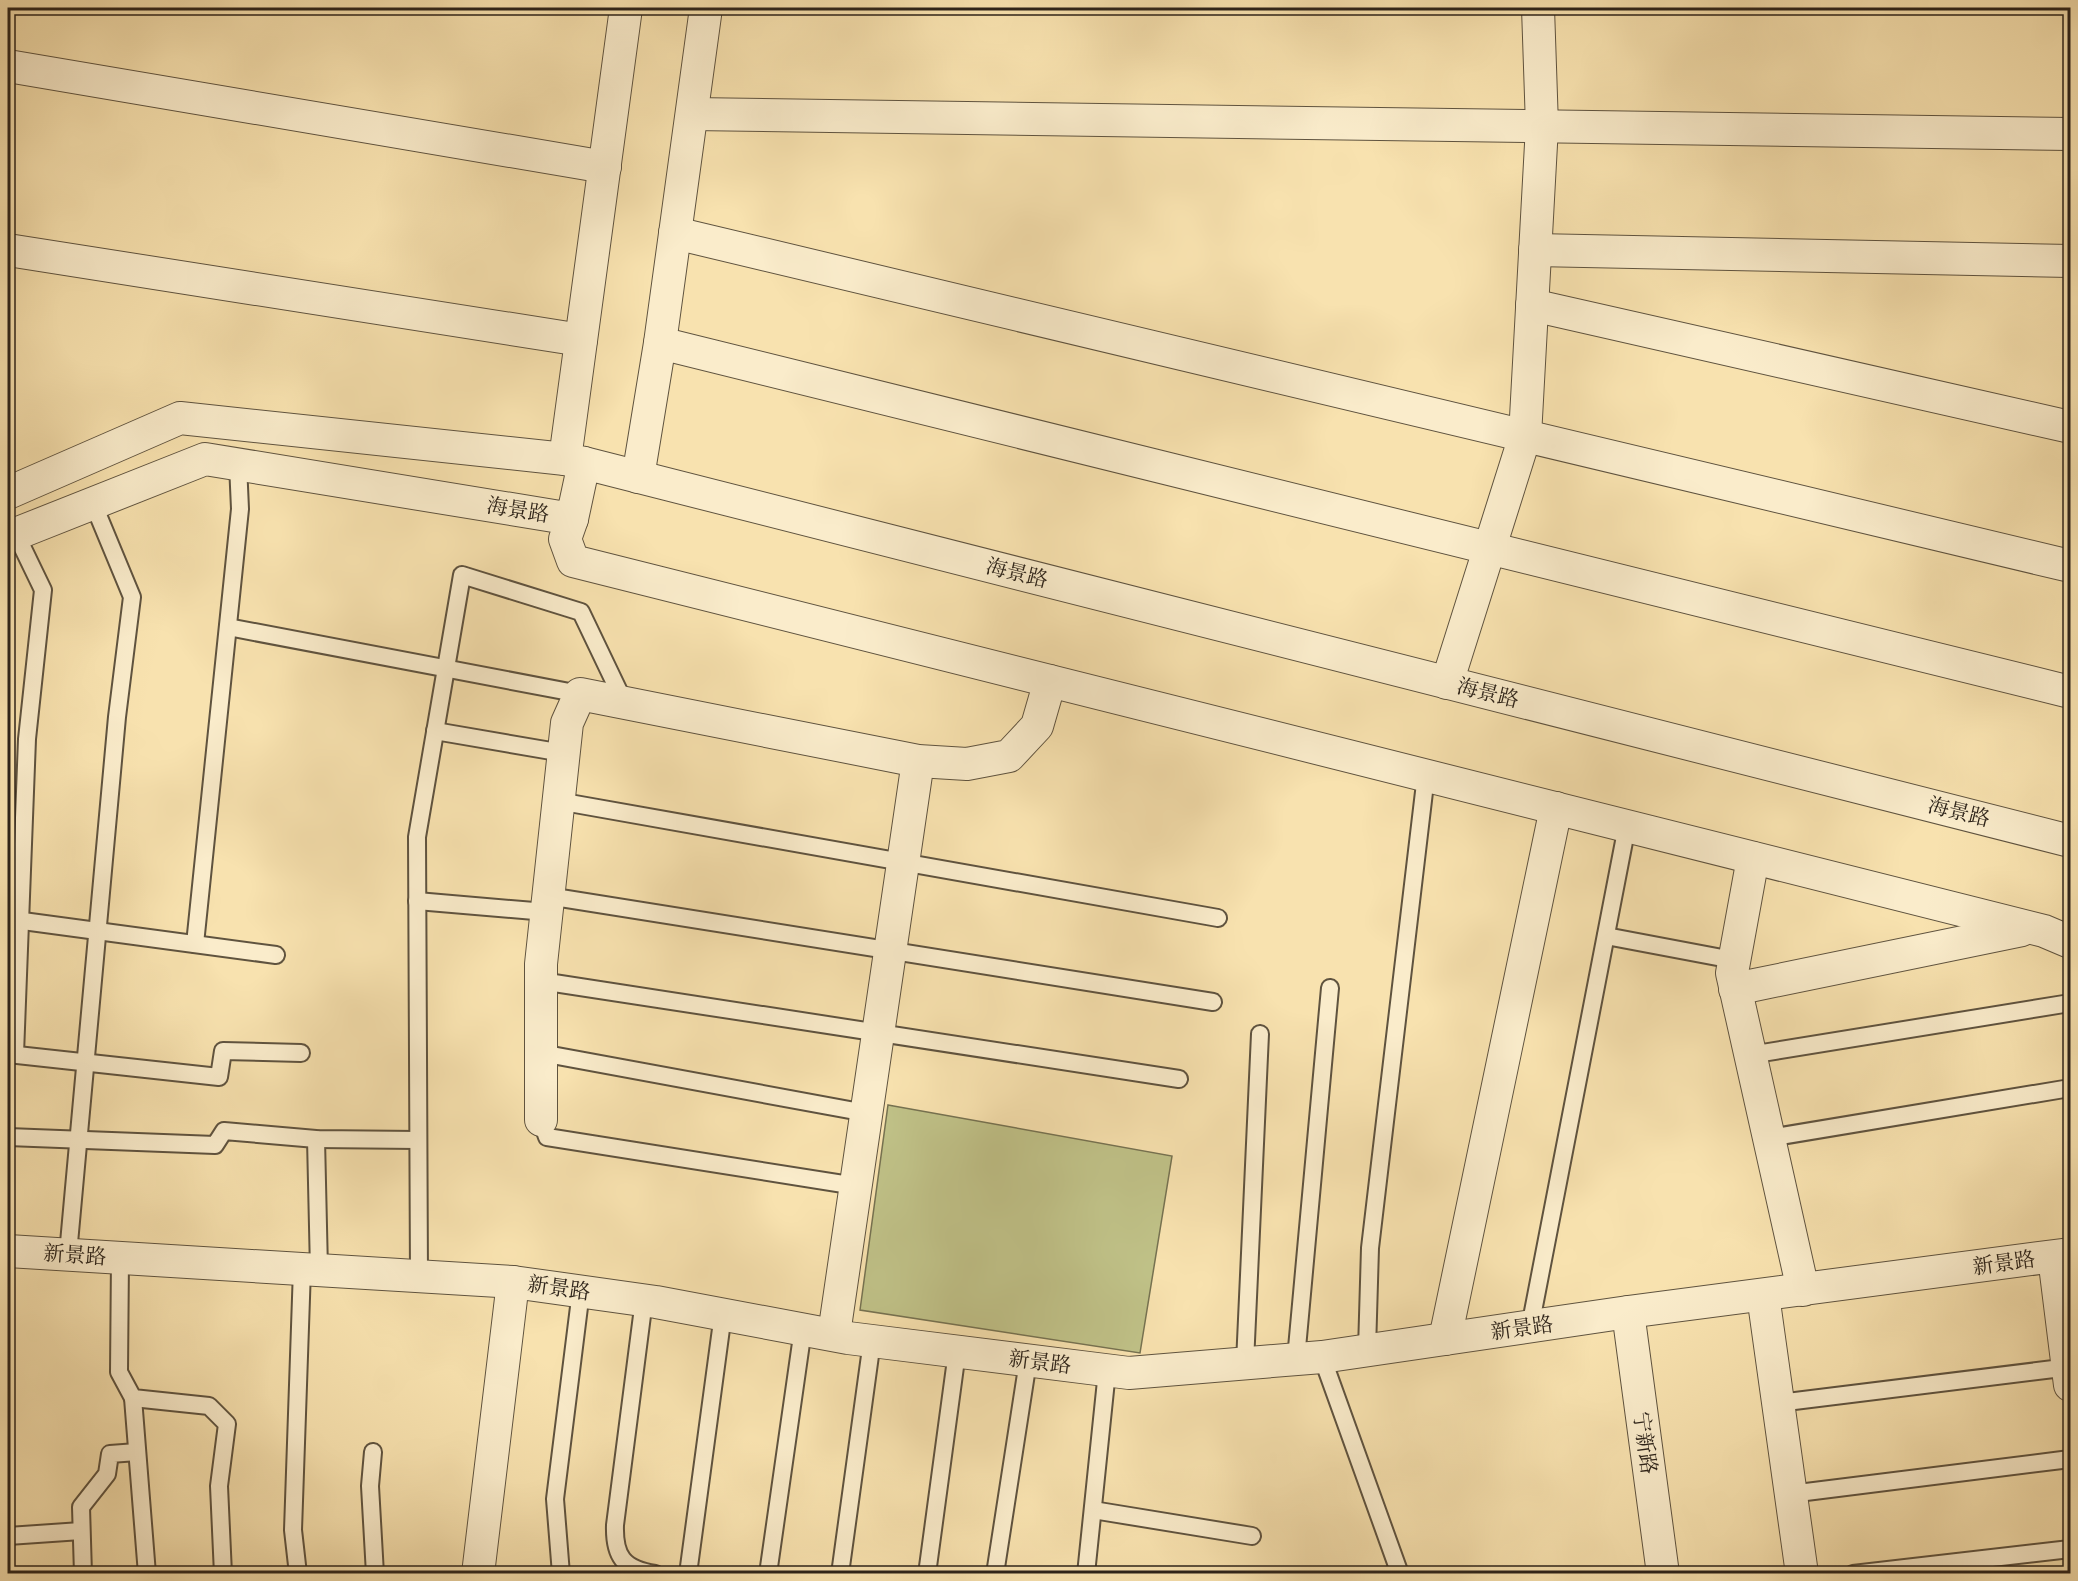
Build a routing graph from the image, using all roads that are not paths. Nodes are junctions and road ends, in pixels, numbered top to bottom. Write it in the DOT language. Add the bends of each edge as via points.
graph roads {
  1 [pos="626,8"];
  2 [pos="706,8"];
  3 [pos="1538,8"];
  4 [pos="8,66"];
  5 [pos="692,114"];
  6 [pos="1542,126"];
  7 [pos="2070,134"];
  8 [pos="605,167"];
  9 [pos="675,233"];
  10 [pos="8,250"];
  11 [pos="1535,250"];
  12 [pos="2070,261"];
  13 [pos="1532,305"];
  14 [pos="581,340"];
  15 [pos="660,343"];
  16 [pos="2070,427"];
  17 [pos="1525,436"];
  18 [pos="575,461"];
  19 [pos="238,464"];
  20 [pos="638,477"];
  21 [pos="8,493"];
  22 [pos="93,503"];
  23 [pos="572,519"];
  24 [pos="12,535"];
  25 [pos="1488,548"];
  26 [pos="2070,566"];
  27 [pos="228,627"];
  28 [pos="447,668"];
  29 [pos="1050,681"];
  30 [pos="1447,683"];
  31 [pos="2070,692"];
  32 [pos="580,694"];
  33 [pos="624,702"];
  34 [pos="435,731"];
  35 [pos="563,753"];
  36 [pos="918,761"];
  37 [pos="1426,776"];
  38 [pos="558,801"];
  39 [pos="1556,808"];
  40 [pos="1627,826"];
  41 [pos="2070,841"];
  42 [pos="1753,858"];
  43 [pos="903,862"];
  44 [pos="417,901"];
  45 [pos="547,904"];
  46 [pos="1218,918"];
  47 [pos="14,920"];
  48 [pos="2031,928"];
  49 [pos="98,931"];
  50 [pos="1606,936"];
  51 [pos="2070,942"];
  52 [pos="195,944"];
  53 [pos="890,950"];
  54 [pos="276,955"];
  55 [pos="1734,974"];
  56 [pos="541,981"];
  57 [pos="1330,988"];
  58 [pos="1213,1002"];
  59 [pos="2070,1003"];
  60 [pos="878,1033"];
  61 [pos="1260,1034"];
  62 [pos="301,1053"];
  63 [pos="541,1053"];
  64 [pos="11,1054"];
  65 [pos="1750,1055"];
  66 [pos="86,1062"];
  67 [pos="1179,1079"];
  68 [pos="2070,1088"];
  69 [pos="866,1113"];
  70 [pos="541,1120"];
  71 [pos="8,1137"];
  72 [pos="1769,1138"];
  73 [pos="79,1139"];
  74 [pos="316,1139"];
  75 [pos="418,1140"];
  76 [pos="856,1186"];
  77 [pos="8,1251"];
  78 [pos="68,1254"];
  79 [pos="2062,1255"];
  80 [pos="120,1258"];
  81 [pos="311,1269"];
  82 [pos="419,1276"];
  83 [pos="513,1282"];
  84 [pos="1803,1290"];
  85 [pos="581,1291"];
  86 [pos="1763,1295"];
  87 [pos="644,1300"];
  88 [pos="1628,1312"];
  89 [pos="723,1314"];
  90 [pos="1530,1327"];
  91 [pos="803,1329"];
  92 [pos="834,1334"];
  93 [pos="1444,1339"];
  94 [pos="872,1341"];
  95 [pos="1367,1350"];
  96 [pos="957,1352"];
  97 [pos="1309,1358"];
  98 [pos="1028,1361"];
  99 [pos="1245,1364"];
  100 [pos="1107,1371"];
  101 [pos="2070,1373"];
  102 [pos="133,1398"];
  103 [pos="1778,1403"];
  104 [pos="137,1452"];
  105 [pos="373,1452"];
  106 [pos="2070,1459"];
  107 [pos="1790,1494"];
  108 [pos="1093,1510"];
  109 [pos="81,1531"];
  110 [pos="8,1536"];
  111 [pos="1252,1536"];
  112 [pos="2070,1549"];
  113 [pos="83,1574"];
  114 [pos="147,1574"];
  115 [pos="223,1574"];
  116 [pos="298,1574"];
  117 [pos="375,1574"];
  118 [pos="478,1574"];
  119 [pos="561,1574"];
  120 [pos="655,1574"];
  121 [pos="688,1574"];
  122 [pos="768,1574"];
  123 [pos="840,1574"];
  124 [pos="927,1574"];
  125 [pos="995,1574"];
  126 [pos="1086,1574"];
  127 [pos="1400,1574"];
  128 [pos="1663,1574"];
  129 [pos="1802,1574"];
  130 [pos="1853,1574"];
  1 -- 8 [label="street"];
  2 -- 5 [label="street"];
  3 -- 6 [label="street"];
  4 -- 8 [label="street"];
  5 -- 6 [label="street"];
  5 -- 9 [label="street"];
  6 -- 7 [label="street"];
  6 -- 11 [label="street"];
  8 -- 14 [label="street"];
  9 -- 15 [label="street"];
  9 -- 17 [label="street"];
  10 -- 14 [label="street"];
  11 -- 12 [label="street"];
  11 -- 13 [label="street"];
  13 -- 16 [label="street"];
  13 -- 17 [label="street"];
  14 -- 18 [label="street"];
  15 -- 20 [label="street"];
  15 -- 25 [label="street"];
  17 -- 25 [label="street"];
  17 -- 26 [label="street"];
  18 -- 20 [label="street, 海景路"];
  18 -- 21 [label="street" via="180,418"];
  18 -- 23 [label="street, 海景路"];
  19 -- 22 [label="street, 海景路" via="205,459"];
  19 -- 23 [label="street, 海景路"];
  19 -- 27 [label="lane" via="240,509"];
  20 -- 30 [label="street, 海景路"];
  22 -- 24 [label="street, 海景路"];
  22 -- 49 [label="lane" via="132,597"];
  23 -- 29 [label="street" via="565,539 573,561"];
  24 -- 47 [label="lane" via="43,590"];
  25 -- 30 [label="street"];
  25 -- 31 [label="street"];
  27 -- 28 [label="lane"];
  27 -- 52 [label="lane"];
  28 -- 32 [label="lane"];
  28 -- 33 [label="lane" via="462,575 581,612"];
  28 -- 34 [label="lane"];
  29 -- 36 [label="street" via="1037,726 1009,756 967,764"];
  29 -- 37 [label="street"];
  30 -- 41 [label="street, 海景路"];
  32 -- 33 [label="street"];
  32 -- 35 [label="street" via="567,723"];
  33 -- 36 [label="street"];
  34 -- 35 [label="lane"];
  34 -- 44 [label="lane" via="417,837"];
  35 -- 38 [label="street"];
  36 -- 43 [label="street"];
  37 -- 39 [label="street"];
  37 -- 95 [label="lane" via="1370,1248"];
  38 -- 43 [label="lane"];
  38 -- 45 [label="street"];
  39 -- 40 [label="street"];
  39 -- 93 [label="street"];
  40 -- 42 [label="street"];
  40 -- 50 [label="lane"];
  42 -- 48 [label="street"];
  42 -- 55 [label="street"];
  43 -- 46 [label="lane"];
  43 -- 53 [label="street"];
  44 -- 45 [label="lane"];
  44 -- 75 [label="lane"];
  45 -- 53 [label="lane"];
  45 -- 56 [label="street"];
  47 -- 49 [label="lane"];
  47 -- 64 [label="lane"];
  48 -- 51 [label="street"];
  48 -- 55 [label="street"];
  49 -- 52 [label="lane"];
  49 -- 66 [label="lane"];
  50 -- 55 [label="lane"];
  50 -- 90 [label="lane"];
  52 -- 54 [label="lane"];
  53 -- 58 [label="lane"];
  53 -- 60 [label="street"];
  55 -- 65 [label="street"];
  56 -- 60 [label="lane"];
  56 -- 63 [label="street"];
  57 -- 97 [label="lane"];
  59 -- 65 [label="lane"];
  60 -- 67 [label="lane"];
  60 -- 69 [label="street"];
  61 -- 99 [label="lane"];
  62 -- 66 [label="lane" via="223,1051 219,1077"];
  63 -- 69 [label="lane"];
  63 -- 70 [label="street"];
  64 -- 66 [label="lane"];
  65 -- 72 [label="street"];
  66 -- 73 [label="lane"];
  68 -- 72 [label="lane"];
  69 -- 76 [label="street"];
  70 -- 76 [label="lane" via="547,1137"];
  71 -- 73 [label="lane"];
  72 -- 84 [label="street"];
  73 -- 74 [label="lane" via="215,1145 224,1131"];
  73 -- 78 [label="lane"];
  74 -- 75 [label="lane"];
  74 -- 81 [label="lane"];
  75 -- 82 [label="lane"];
  76 -- 92 [label="street"];
  77 -- 78 [label="street, 新景路"];
  78 -- 80 [label="street, 新景路"];
  79 -- 84 [label="street, 新景路"];
  79 -- 101 [label="street"];
  80 -- 81 [label="street, 新景路"];
  80 -- 102 [label="lane" via="119,1372"];
  81 -- 82 [label="street, 新景路"];
  81 -- 116 [label="lane" via="293,1530"];
  82 -- 83 [label="street, 新景路"];
  83 -- 85 [label="street, 新景路"];
  83 -- 118 [label="street"];
  84 -- 86 [label="street, 新景路"];
  85 -- 87 [label="street, 新景路"];
  85 -- 119 [label="lane" via="555,1499"];
  86 -- 88 [label="street, 新景路"];
  86 -- 103 [label="street"];
  87 -- 89 [label="street, 新景路"];
  87 -- 120 [label="lane" via="615,1543 624,1562"];
  88 -- 90 [label="street, 新景路"];
  88 -- 128 [label="street, 宁新路"];
  89 -- 91 [label="street, 新景路"];
  89 -- 121 [label="lane"];
  90 -- 93 [label="street, 新景路"];
  91 -- 92 [label="street, 新景路"];
  91 -- 122 [label="lane"];
  92 -- 94 [label="street, 新景路"];
  93 -- 95 [label="street, 新景路"];
  94 -- 96 [label="street, 新景路"];
  94 -- 123 [label="lane"];
  95 -- 97 [label="street, 新景路"];
  96 -- 98 [label="street, 新景路"];
  96 -- 124 [label="lane"];
  97 -- 99 [label="street, 新景路"];
  97 -- 127 [label="lane"];
  98 -- 100 [label="street, 新景路"];
  98 -- 125 [label="lane"];
  99 -- 100 [label="street, 新景路" via="1129,1373"];
  100 -- 108 [label="lane"];
  101 -- 103 [label="lane"];
  102 -- 104 [label="lane"];
  102 -- 115 [label="lane" via="209,1406 227,1424 219,1486"];
  103 -- 107 [label="street"];
  104 -- 109 [label="lane" via="110,1454 107,1473 81,1507"];
  104 -- 114 [label="lane"];
  105 -- 117 [label="lane" via="370,1486"];
  106 -- 107 [label="lane"];
  107 -- 129 [label="street"];
  108 -- 111 [label="lane"];
  108 -- 126 [label="lane"];
  109 -- 110 [label="lane"];
  109 -- 113 [label="lane"];
  112 -- 130 [label="lane"];
}
